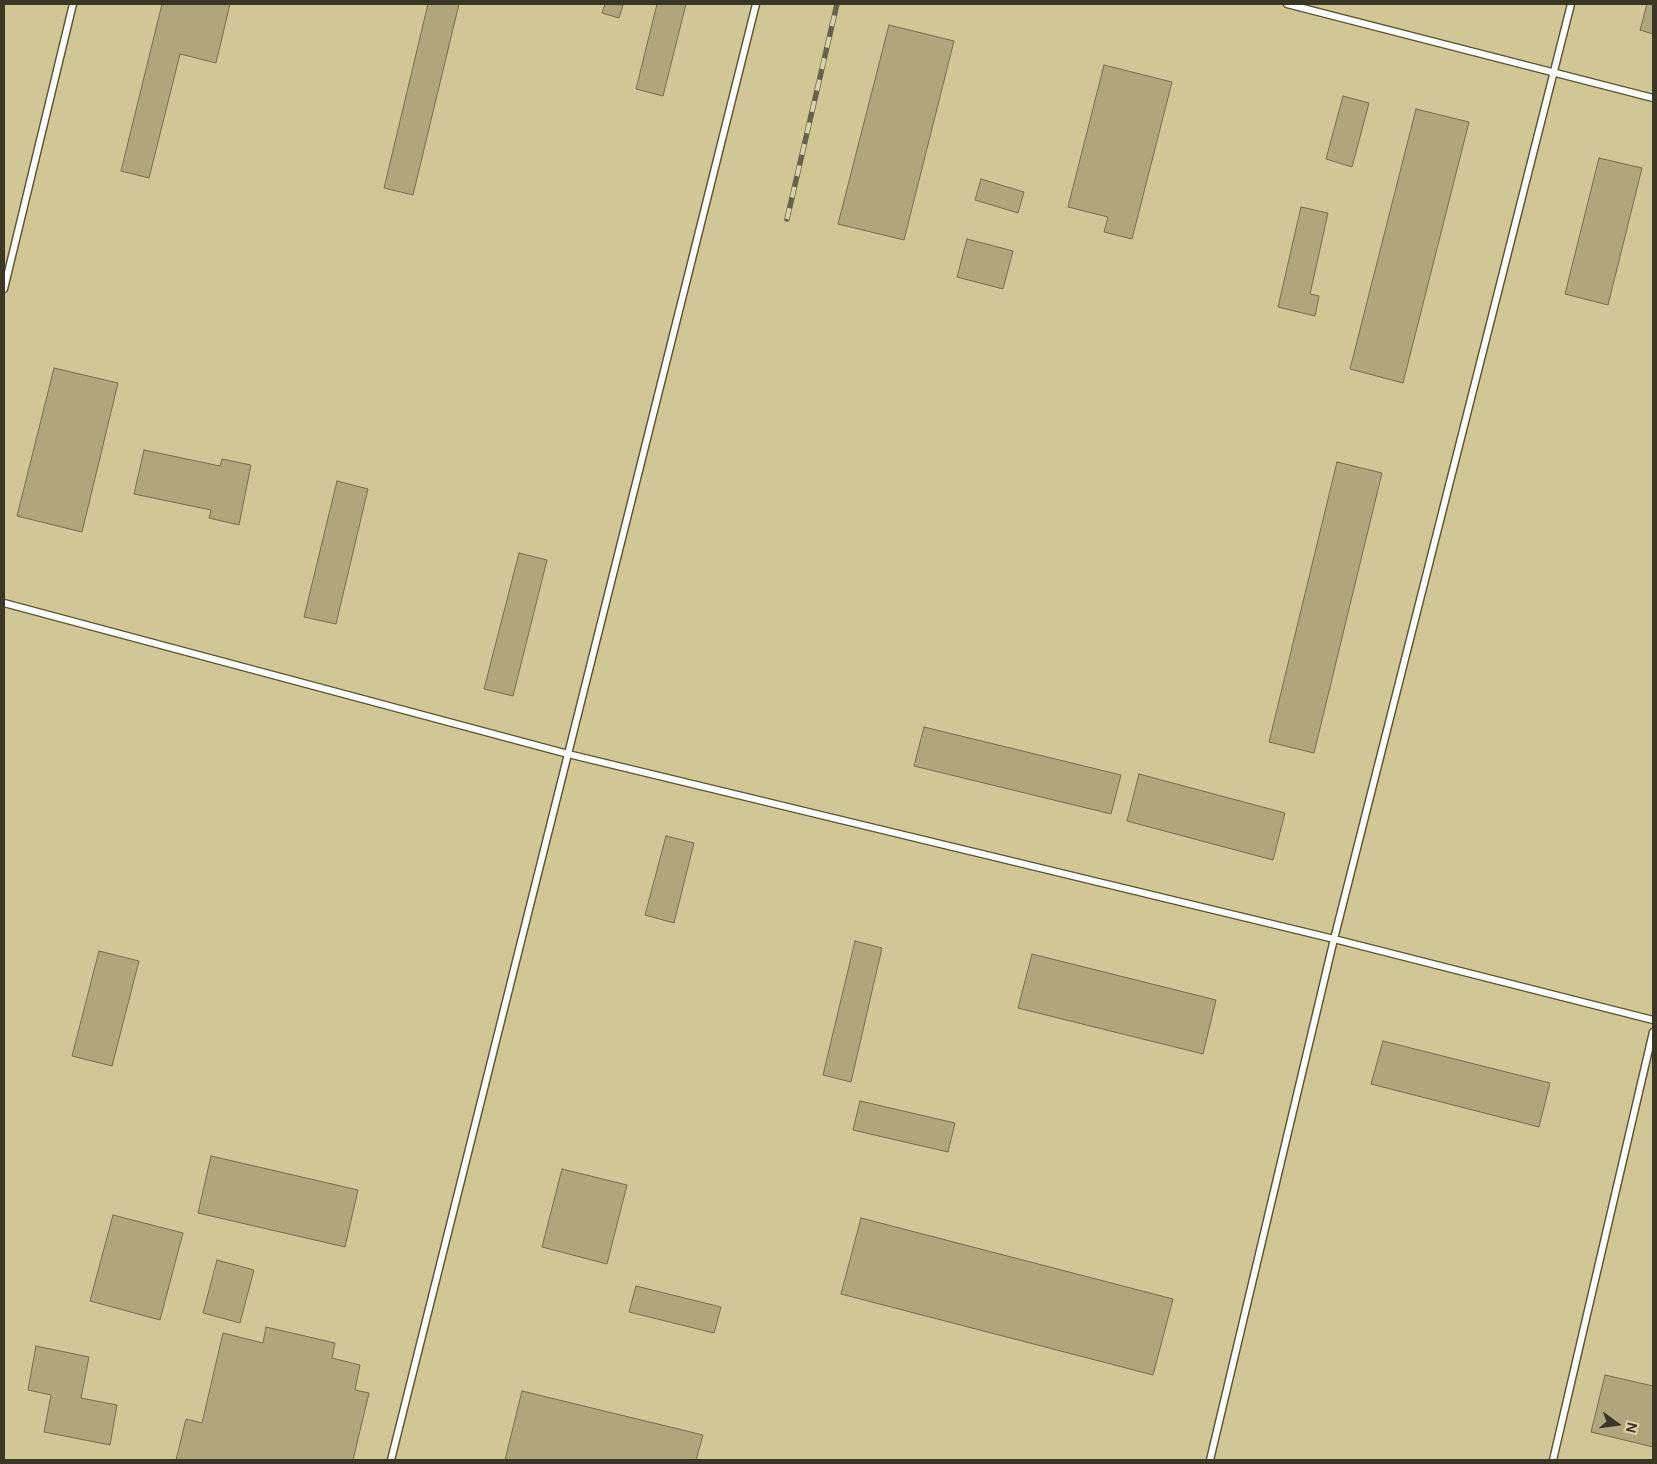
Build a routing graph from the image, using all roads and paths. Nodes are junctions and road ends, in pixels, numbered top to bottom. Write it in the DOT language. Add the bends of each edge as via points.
graph roads {
  1 [pos="73,4"];
  2 [pos="756,4"];
  3 [pos="1287,4"];
  4 [pos="1571,4"];
  5 [pos="1555,71"];
  6 [pos="1653,98"];
  7 [pos="4,289"];
  8 [pos="4,603"];
  9 [pos="568,754"];
  10 [pos="1334,939"];
  11 [pos="1653,1020"];
  12 [pos="1653,1032"];
  13 [pos="391,1460"];
  14 [pos="1210,1460"];
  15 [pos="1553,1460"];
  1 -- 7 [label="lane"];
  2 -- 9 [label="lane"];
  3 -- 5 [label="lane"];
  4 -- 5 [label="lane"];
  5 -- 6 [label="lane"];
  5 -- 10 [label="lane"];
  8 -- 9 [label="lane"];
  9 -- 10 [label="lane"];
  9 -- 13 [label="lane"];
  10 -- 11 [label="lane"];
  10 -- 14 [label="lane"];
  12 -- 15 [label="lane"];
}
